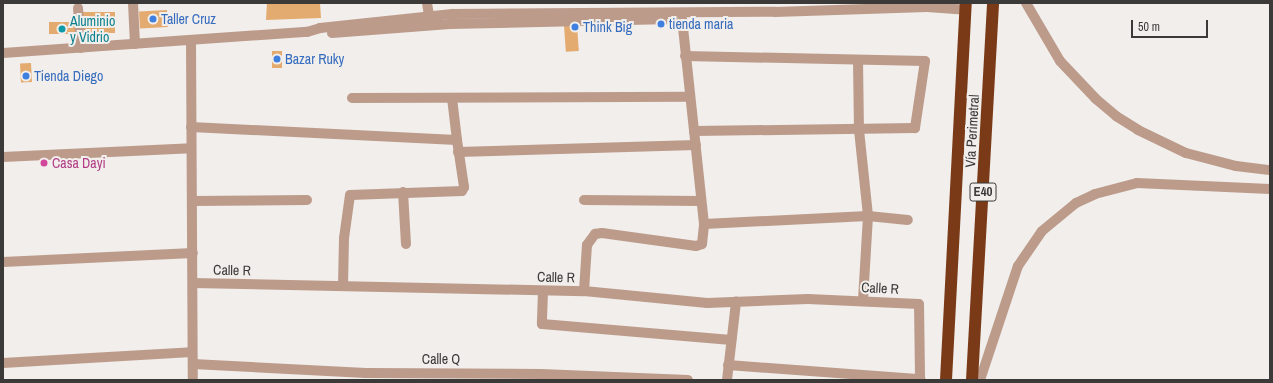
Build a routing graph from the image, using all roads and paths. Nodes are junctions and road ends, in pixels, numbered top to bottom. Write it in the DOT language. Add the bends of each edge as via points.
graph roads {
  1 [pos="133,3"];
  2 [pos="427,3"];
  3 [pos="993,3"];
  4 [pos="1026,3"];
  5 [pos="966,6"];
  6 [pos="78,8"];
  7 [pos="486,8"];
  8 [pos="600,8"];
  9 [pos="653,8"];
  10 [pos="775,12"];
  11 [pos="430,16"];
  12 [pos="542,18"];
  13 [pos="682,18"];
  14 [pos="307,32"];
  15 [pos="191,40"];
  16 [pos="135,44"];
  17 [pos="81,48"];
  18 [pos="3,53"];
  19 [pos="685,56"];
  20 [pos="858,60"];
  21 [pos="689,97"];
  22 [pos="352,98"];
  23 [pos="452,98"];
  24 [pos="191,127"];
  25 [pos="860,130"];
  26 [pos="694,132"];
  27 [pos="457,140"];
  28 [pos="696,145"];
  29 [pos="192,148"];
  30 [pos="458,152"];
  31 [pos="3,157"];
  32 [pos="1270,170"];
  33 [pos="1270,189"];
  34 [pos="403,192"];
  35 [pos="192,200"];
  36 [pos="306,200"];
  37 [pos="584,200"];
  38 [pos="701,201"];
  39 [pos="868,216"];
  40 [pos="908,220"];
  41 [pos="704,224"];
  42 [pos="406,244"];
  43 [pos="193,253"];
  44 [pos="3,262"];
  45 [pos="193,283"];
  46 [pos="343,285"];
  47 [pos="543,291"];
  48 [pos="584,291"];
  49 [pos="863,300"];
  50 [pos="736,302"];
  51 [pos="731,340"];
  52 [pos="192,352"];
  53 [pos="3,363"];
  54 [pos="193,364"];
  55 [pos="728,365"];
  56 [pos="366,376"];
  57 [pos="541,377"];
  58 [pos="920,379"];
  59 [pos="193,380"];
  60 [pos="688,380"];
  61 [pos="727,380"];
  62 [pos="946,380"];
  63 [pos="972,380"];
  64 [pos="980,380"];
  1 -- 16 [label="street"];
  2 -- 11 [label="street"];
  3 -- 63 [label="highway, Vía Perimetral / E40"];
  4 -- 32 [label="street" via="1060,60 1087,90 1116,116 1161,142 1211,160"];
  5 -- 10 [label="street"];
  5 -- 62 [label="highway, Vía Perimetral / E40"];
  6 -- 17 [label="street"];
  7 -- 11 [label="street"];
  7 -- 12 [label="street"];
  8 -- 9 [label="street"];
  8 -- 12 [label="street"];
  9 -- 10 [label="street"];
  10 -- 13 [label="street" via="767,17"];
  11 -- 14 [label="street" via="320,28"];
  12 -- 13 [label="street"];
  12 -- 14 [label="street" via="322,34"];
  13 -- 19 [label="street"];
  14 -- 15 [label="street"];
  15 -- 16 [label="street"];
  15 -- 24 [label="street"];
  16 -- 17 [label="street"];
  17 -- 18 [label="street"];
  19 -- 20 [label="street"];
  19 -- 21 [label="street"];
  20 -- 25 [label="street"];
  20 -- 25 [label="street" via="925,61 915,128"];
  21 -- 23 [label="street"];
  21 -- 26 [label="street"];
  22 -- 23 [label="street"];
  23 -- 27 [label="street"];
  24 -- 27 [label="street"];
  24 -- 29 [label="street"];
  25 -- 26 [label="street"];
  25 -- 39 [label="street"];
  26 -- 28 [label="street"];
  27 -- 30 [label="street"];
  28 -- 30 [label="street"];
  28 -- 38 [label="street"];
  29 -- 31 [label="street"];
  29 -- 35 [label="street"];
  30 -- 34 [label="street" via="464,187 462,191"];
  33 -- 64 [label="street" via="1158,182 1122,185 1095,194 1058,216 1029,248 1010,286"];
  34 -- 42 [label="street"];
  34 -- 46 [label="street" via="350,195 344,238"];
  35 -- 36 [label="street"];
  35 -- 43 [label="street"];
  37 -- 38 [label="street"];
  38 -- 41 [label="street"];
  39 -- 40 [label="street"];
  39 -- 41 [label="street"];
  39 -- 49 [label="street"];
  41 -- 48 [label="street" via="702,244 696,246 595,234 587,244"];
  43 -- 44 [label="street"];
  43 -- 45 [label="street"];
  45 -- 46 [label="street, Calle R"];
  45 -- 52 [label="street"];
  46 -- 47 [label="street, Calle R"];
  47 -- 48 [label="street, Calle R"];
  47 -- 51 [label="street" via="542,324"];
  48 -- 50 [label="street, Calle R" via="706,303"];
  49 -- 50 [label="street, Calle R"];
  49 -- 58 [label="street, Calle R" via="919,304"];
  50 -- 51 [label="street"];
  51 -- 55 [label="street"];
  52 -- 53 [label="street"];
  52 -- 54 [label="street"];
  54 -- 56 [label="street, Calle Q"];
  54 -- 59 [label="street"];
  55 -- 58 [label="street"];
  55 -- 61 [label="street"];
  56 -- 57 [label="street, Calle Q"];
  57 -- 60 [label="street, Calle Q"];
}
